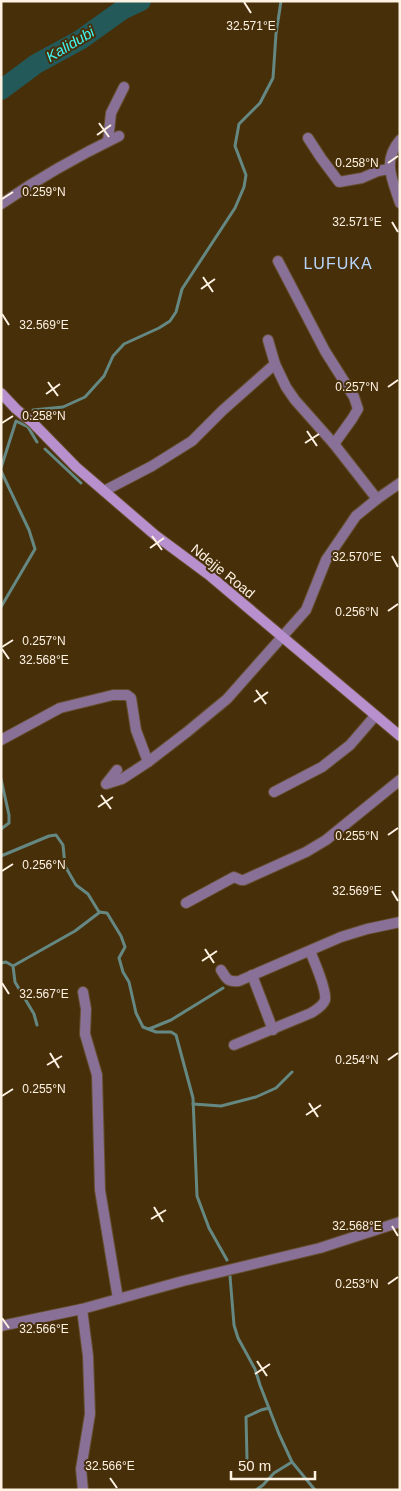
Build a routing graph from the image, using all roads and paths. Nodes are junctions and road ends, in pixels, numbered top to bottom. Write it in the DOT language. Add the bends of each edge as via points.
graph roads {
  1 [pos="124,86"];
  2 [pos="119,136"];
  3 [pos="308,138"];
  4 [pos="400,140"];
  5 [pos="108,141"];
  6 [pos="389,170"];
  7 [pos="400,203"];
  8 [pos="1,204"];
  9 [pos="278,261"];
  10 [pos="268,340"];
  11 [pos="275,364"];
  12 [pos="1,393"];
  13 [pos="334,444"];
  14 [pos="400,483"];
  15 [pos="104,491"];
  16 [pos="377,499"];
  17 [pos="281,637"];
  18 [pos="376,716"];
  19 [pos="400,736"];
  20 [pos="1,740"];
  21 [pos="148,762"];
  22 [pos="117,770"];
  23 [pos="400,780"];
  24 [pos="274,792"];
  25 [pos="186,903"];
  26 [pos="400,922"];
  27 [pos="310,950"];
  28 [pos="221,970"];
  29 [pos="252,975"];
  30 [pos="83,992"];
  31 [pos="273,1030"];
  32 [pos="234,1045"];
  33 [pos="400,1222"];
  34 [pos="118,1299"];
  35 [pos="82,1310"];
  36 [pos="1,1326"];
  37 [pos="83,1490"];
  1 -- 5 [label="street" via="111,113"];
  2 -- 5 [label="street"];
  3 -- 6 [label="street" via="340,182"];
  4 -- 6 [label="street" via="390,157"];
  5 -- 8 [label="street"];
  6 -- 7 [label="street"];
  9 -- 13 [label="street" via="358,409"];
  10 -- 11 [label="street"];
  11 -- 13 [label="street" via="295,400"];
  11 -- 15 [label="street" via="192,441"];
  12 -- 15 [label="street, Ndejje Road"];
  13 -- 16 [label="street"];
  14 -- 16 [label="street"];
  15 -- 17 [label="street, Ndejje Road"];
  16 -- 17 [label="street" via="356,516 334,547 306,610"];
  17 -- 18 [label="street, Ndejje Road"];
  17 -- 21 [label="street" via="227,699"];
  18 -- 19 [label="street, Ndejje Road"];
  18 -- 24 [label="street" via="350,745 322,766"];
  20 -- 21 [label="street" via="60,708 113,695 127,695 131,698 136,730"];
  21 -- 22 [label="street" via="122,779 106,784"];
  23 -- 25 [label="street" via="326,840 306,852 244,880 234,877"];
  26 -- 27 [label="street" via="367,929"];
  27 -- 29 [label="street"];
  27 -- 31 [label="street" via="325,992 325,1001 320,1008"];
  28 -- 29 [label="street" via="231,982"];
  29 -- 31 [label="street"];
  30 -- 34 [label="street" via="85,1034 97,1076 100,1190"];
  31 -- 32 [label="street"];
  33 -- 34 [label="street" via="320,1248"];
  34 -- 35 [label="street"];
  35 -- 36 [label="street"];
  35 -- 37 [label="street" via="90,1414 81,1468"];
}
